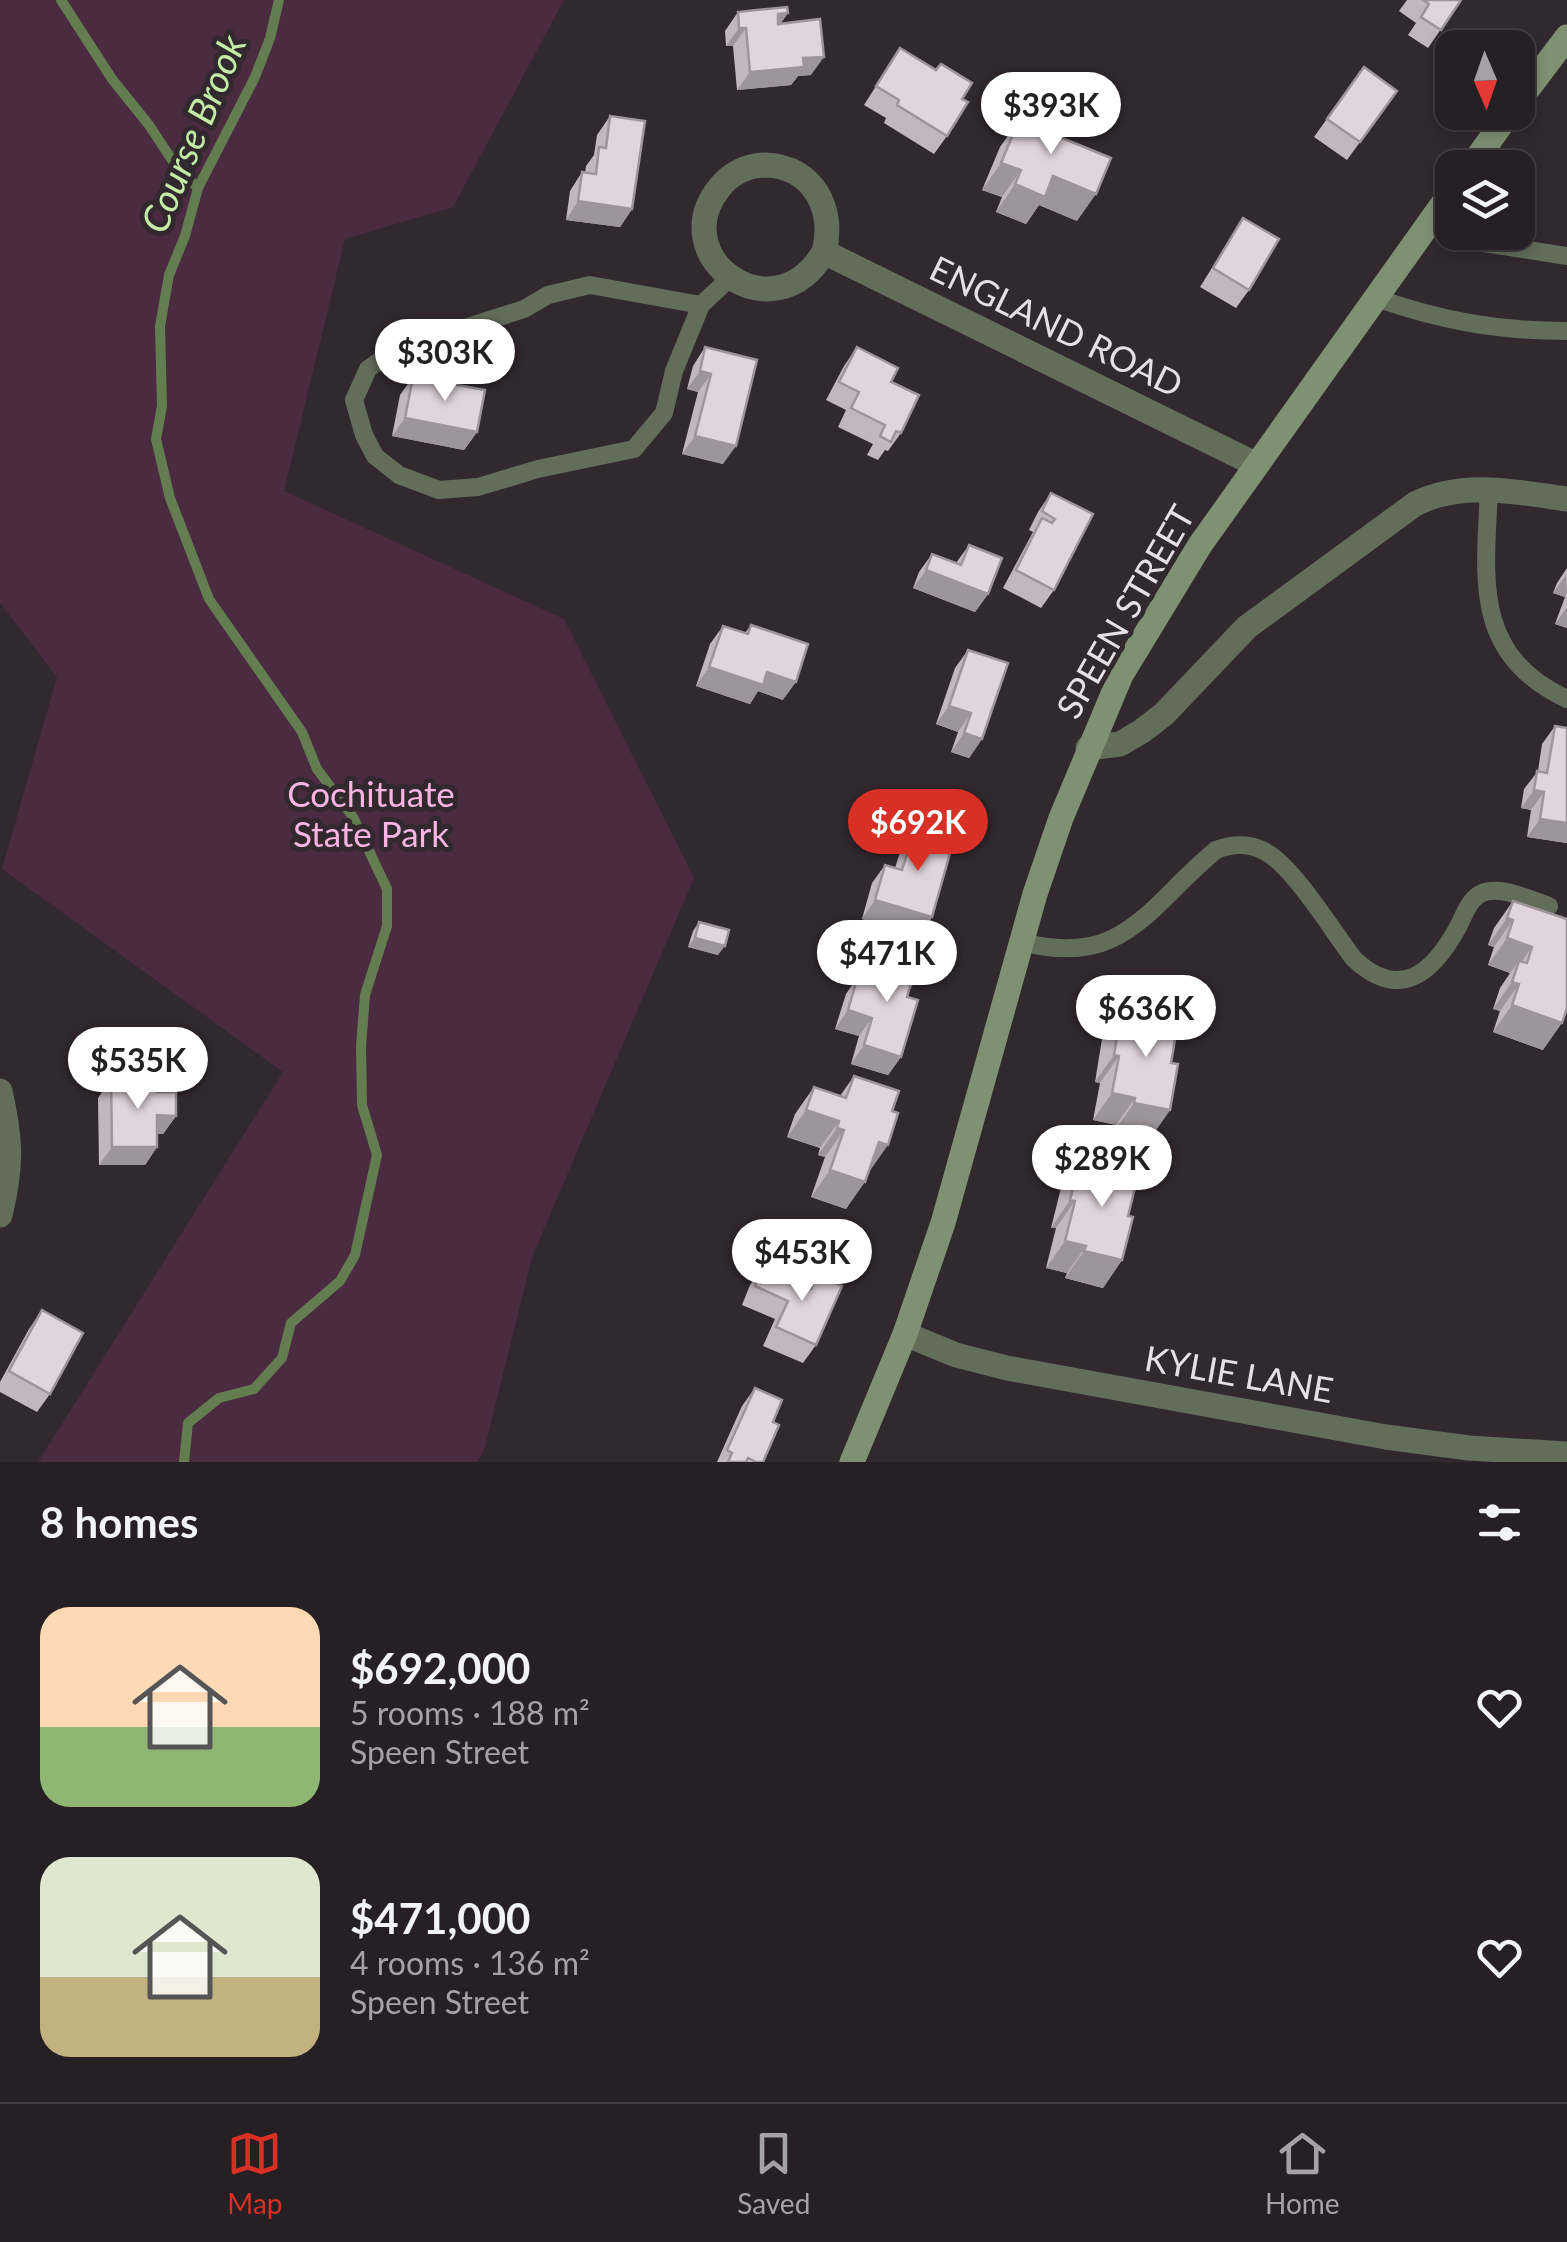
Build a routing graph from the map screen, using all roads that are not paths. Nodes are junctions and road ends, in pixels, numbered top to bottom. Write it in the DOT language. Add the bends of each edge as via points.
graph roads {
  1 [pos="1567,37"];
  2 [pos="1535,79"];
  3 [pos="1435,239"];
  4 [pos="1526,250"];
  5 [pos="824,252"];
  6 [pos="1567,256"];
  7 [pos="730,278"];
  8 [pos="1376,298"];
  9 [pos="701,305"];
  10 [pos="1567,330"];
  11 [pos="1257,466"];
  12 [pos="1489,490"];
  13 [pos="1567,499"];
  14 [pos="1567,699"];
  15 [pos="1088,748"];
  16 [pos="1549,906"];
  17 [pos="1022,942"];
  18 [pos="0,1090"];
  19 [pos="0,1215"];
  20 [pos="905,1334"];
  21 [pos="1567,1454"];
  22 [pos="852,1462"];
  1 -- 2 [label="street"];
  3 -- 8 [label="street, SPEEN STREET"];
  4 -- 6 [label="lane"];
  5 -- 7 [label="street" via="815,268 784,288 746,287"];
  5 -- 7 [label="street" via="829,234 822,198 795,172 759,165 725,181 706,212 708,249"];
  5 -- 11 [label="street, ENGLAND ROAD"];
  7 -- 9 [label="lane"];
  8 -- 10 [label="lane" via="1432,318"];
  8 -- 11 [label="street, SPEEN STREET"];
  9 -- 9 [label="lane" via="664,413 634,449 478,487 439,490 399,476 364,436 354,400 368,369 395,350 590,284"];
  11 -- 15 [label="street, SPEEN STREET" via="1160,608"];
  12 -- 13 [label="street"];
  12 -- 14 [label="lane" via="1490,615 1533,679"];
  12 -- 15 [label="street" via="1434,494 1416,504 1247,626 1142,731 1120,744"];
  15 -- 17 [label="street, SPEEN STREET"];
  16 -- 17 [label="lane" via="1496,891 1480,894 1428,970 1399,981 1368,972 1354,959 1276,858 1232,845 1216,850 1112,940 1068,950"];
  17 -- 20 [label="street, SPEEN STREET"];
  18 -- 19 [label="street" via="10,1172"];
  20 -- 21 [label="street, KYLIE LANE" via="1007,1368 1386,1437"];
  20 -- 22 [label="street, SPEEN STREET"];
}
